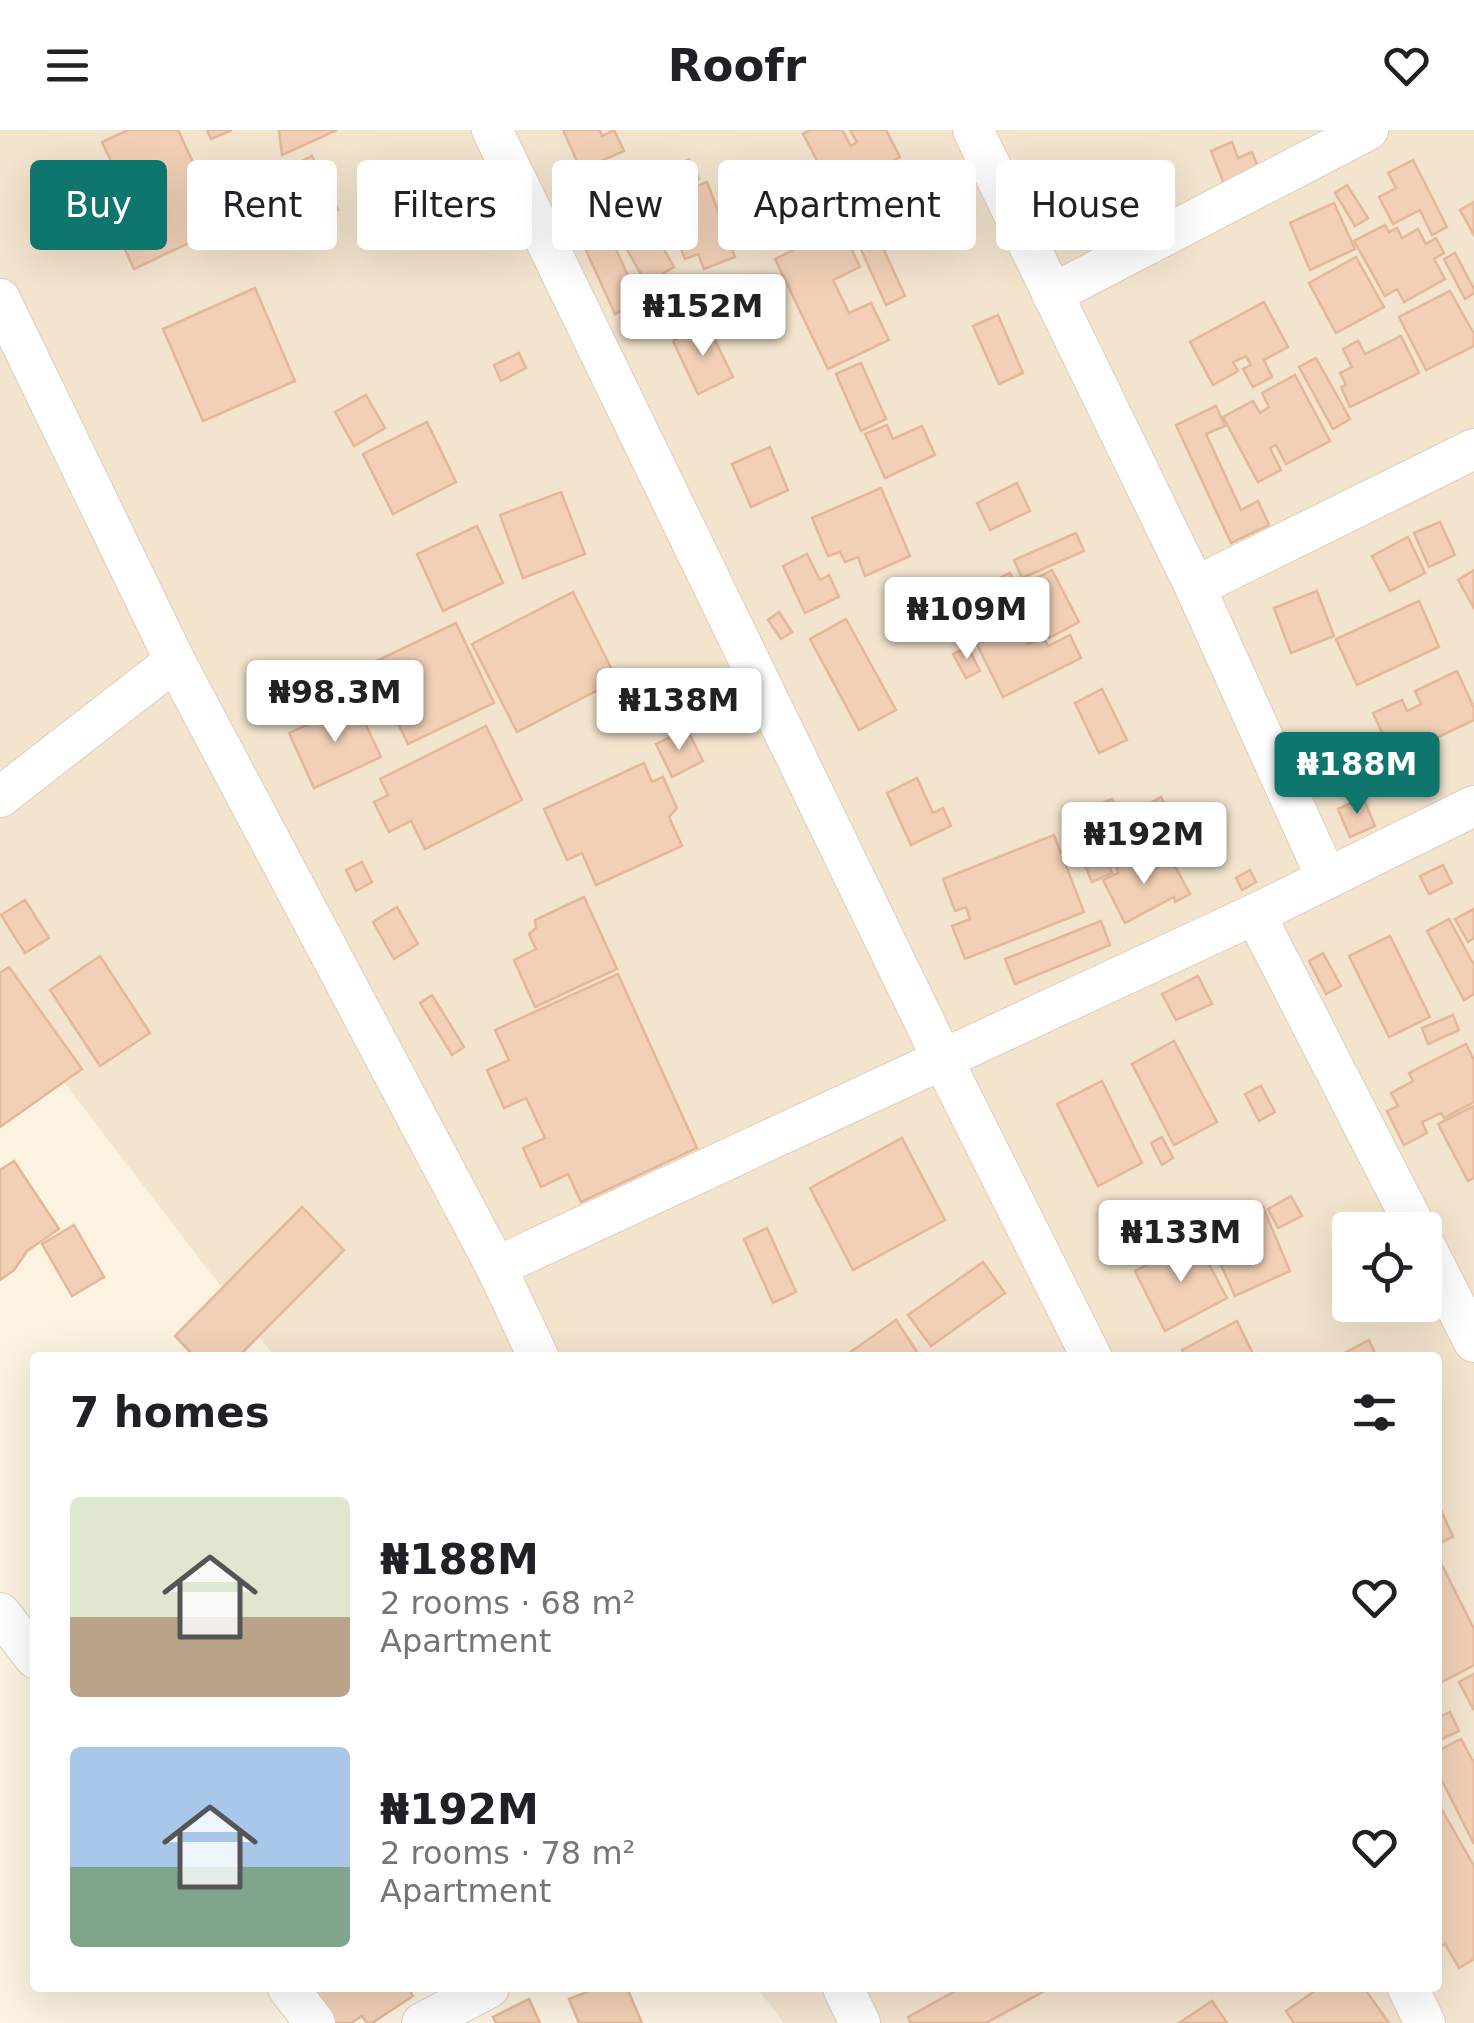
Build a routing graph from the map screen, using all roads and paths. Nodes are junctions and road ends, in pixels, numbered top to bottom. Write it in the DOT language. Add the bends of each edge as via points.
graph roads {
  1 [pos="492,130"];
  2 [pos="973,130"];
  3 [pos="1368,130"];
  4 [pos="1052,294"];
  5 [pos="0,298"];
  6 [pos="1474,450"];
  7 [pos="1195,588"];
  8 [pos="175,661"];
  9 [pos="0,797"];
  10 [pos="1474,806"];
  11 [pos="1327,879"];
  12 [pos="1255,914"];
  13 [pos="942,1058"];
  14 [pos="1407,1212"];
  15 [pos="496,1268"];
  16 [pos="1442,1279"];
  17 [pos="1474,1342"];
  18 [pos="536,1352"];
  19 [pos="1089,1352"];
  20 [pos="0,1613"];
  21 [pos="30,1652"];
  22 [pos="291,1992"];
  23 [pos="481,1992"];
  24 [pos="845,1992"];
  25 [pos="1410,1992"];
  26 [pos="315,2023"];
  27 [pos="422,2023"];
  28 [pos="860,2023"];
  29 [pos="1425,2023"];
  1 -- 13 [label="street"];
  2 -- 4 [label="street"];
  3 -- 4 [label="street"];
  4 -- 7 [label="street"];
  5 -- 8 [label="street"];
  6 -- 7 [label="street"];
  7 -- 11 [label="street"];
  8 -- 9 [label="street"];
  8 -- 15 [label="street"];
  10 -- 11 [label="street"];
  11 -- 12 [label="street"];
  12 -- 13 [label="street"];
  12 -- 14 [label="street"];
  13 -- 15 [label="street"];
  13 -- 19 [label="street"];
  15 -- 18 [label="street"];
  16 -- 17 [label="street"];
  20 -- 21 [label="street"];
  22 -- 26 [label="street"];
  23 -- 27 [label="street"];
  24 -- 28 [label="street"];
  25 -- 29 [label="street"];
}
